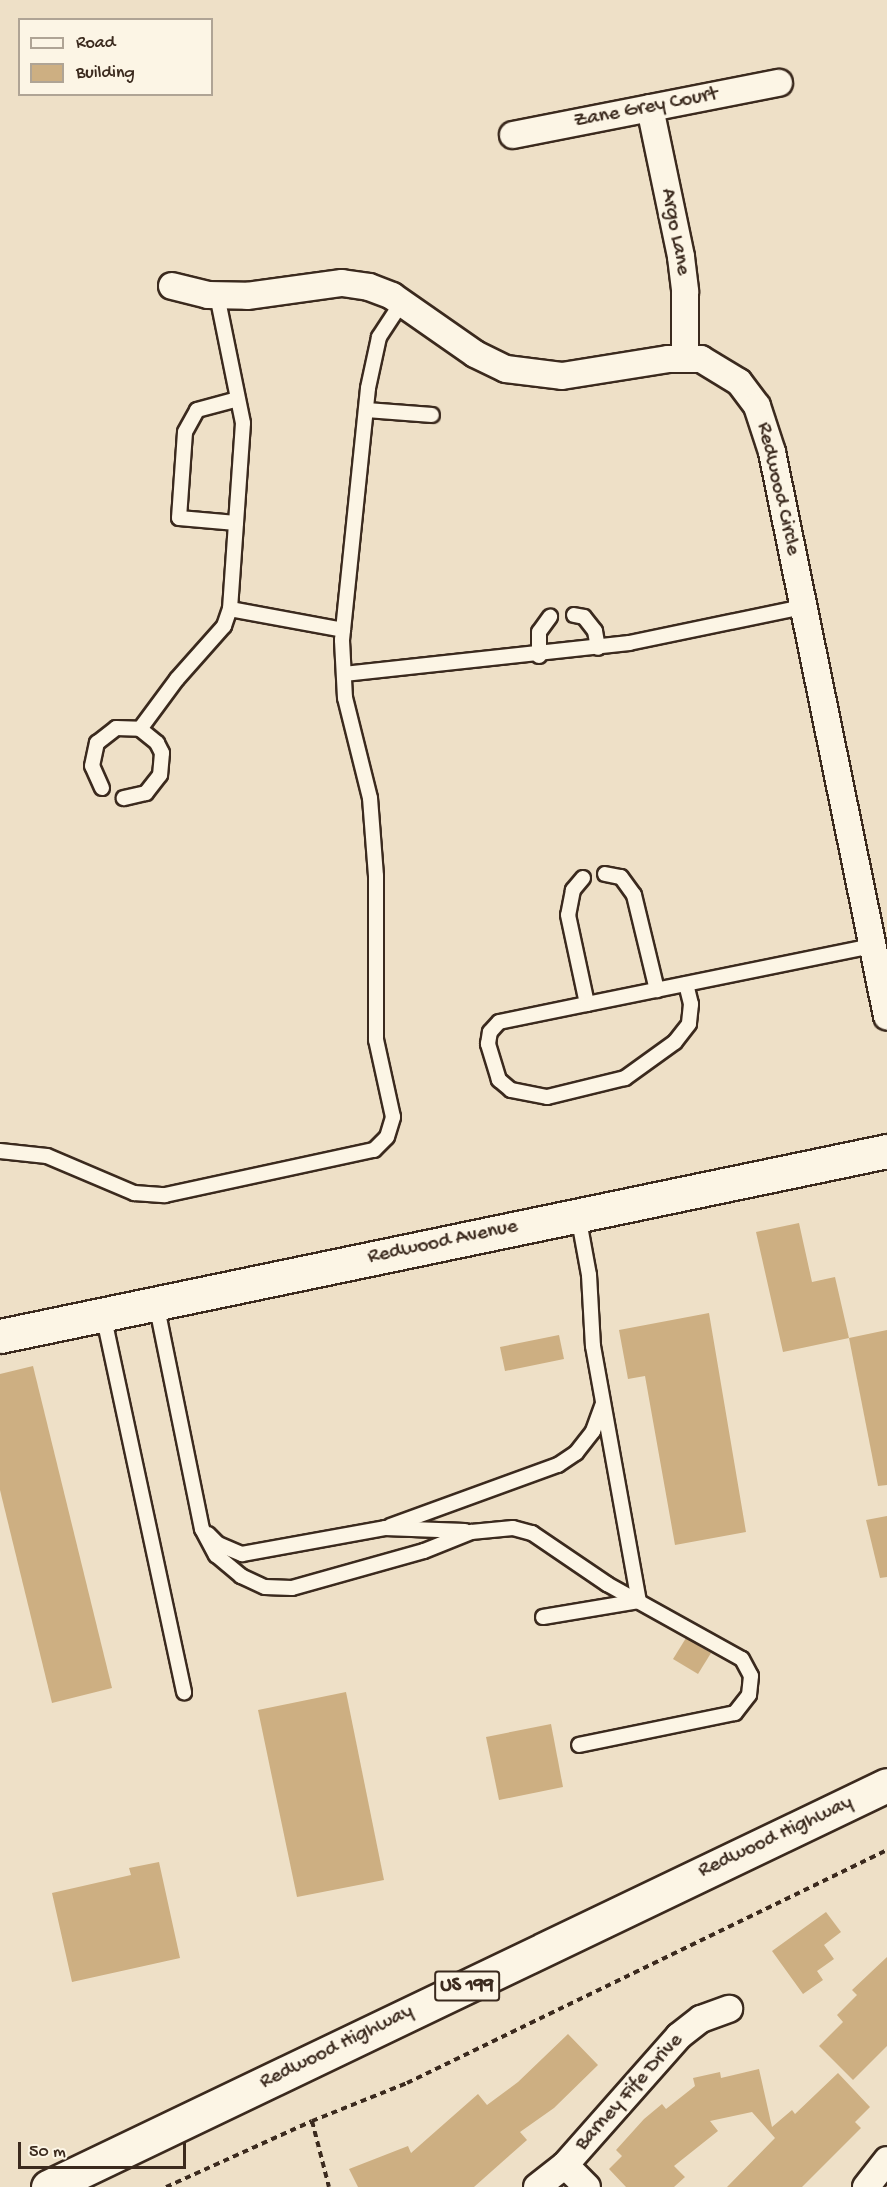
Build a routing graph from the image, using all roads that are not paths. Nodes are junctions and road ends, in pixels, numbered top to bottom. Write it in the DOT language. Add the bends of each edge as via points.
graph roads {
  1 [pos="779,83"];
  2 [pos="650,108"];
  3 [pos="513,135"];
  4 [pos="172,286"];
  5 [pos="217,295"];
  6 [pos="402,302"];
  7 [pos="685,358"];
  8 [pos="238,399"];
  9 [pos="367,410"];
  10 [pos="432,415"];
  11 [pos="236,523"];
  12 [pos="803,607"];
  13 [pos="230,609"];
  14 [pos="574,615"];
  15 [pos="550,617"];
  16 [pos="343,630"];
  17 [pos="598,648"];
  18 [pos="539,656"];
  19 [pos="344,674"];
  20 [pos="140,729"];
  21 [pos="102,788"];
  22 [pos="124,798"];
  23 [pos="605,874"];
  24 [pos="583,878"];
  25 [pos="873,946"];
  26 [pos="686,984"];
  27 [pos="657,990"];
  28 [pos="587,1004"];
  29 [pos="887,1016"];
  30 [pos="0,1151"];
  31 [pos="887,1151"];
  32 [pos="578,1215"];
  33 [pos="156,1303"];
  34 [pos="103,1314"];
  35 [pos="0,1336"];
  36 [pos="604,1402"];
  37 [pos="386,1528"];
  38 [pos="202,1529"];
  39 [pos="471,1532"];
  40 [pos="639,1601"];
  41 [pos="543,1617"];
  42 [pos="184,1692"];
  43 [pos="579,1745"];
  44 [pos="887,1785"];
  45 [pos="729,2009"];
  46 [pos="887,2160"];
  47 [pos="565,2165"];
  48 [pos="872,2185"];
  49 [pos="48,2187"];
  50 [pos="537,2187"];
  51 [pos="587,2187"];
  1 -- 2 [label="street, Zane Grey Court"];
  2 -- 3 [label="street, Zane Grey Court"];
  2 -- 7 [label="street, Argo Lane" via="681,257"];
  4 -- 5 [label="street, Redwood Circle"];
  5 -- 6 [label="street, Redwood Circle" via="247,296 342,283 369,287"];
  5 -- 8 [label="lane"];
  6 -- 7 [label="street, Redwood Circle" via="475,354 506,369 536,376 593,373"];
  6 -- 9 [label="lane" via="378,337"];
  7 -- 12 [label="street, Redwood Circle" via="700,358 727,372 756,406 772,452"];
  8 -- 11 [label="lane" via="243,423"];
  8 -- 11 [label="lane" via="197,410 185,432 179,518"];
  9 -- 10 [label="lane"];
  9 -- 16 [label="lane"];
  11 -- 13 [label="lane"];
  12 -- 17 [label="lane"];
  12 -- 25 [label="street, Redwood Circle"];
  13 -- 16 [label="lane"];
  13 -- 20 [label="lane" via="224,626"];
  14 -- 17 [label="lane" via="584,617 595,631"];
  15 -- 18 [label="lane" via="539,632"];
  16 -- 19 [label="lane"];
  17 -- 18 [label="lane"];
  18 -- 19 [label="lane"];
  19 -- 30 [label="lane" via="345,698 370,798 375,876 376,1040 393,1117 387,1137 374,1150 165,1195 134,1193 47,1156"];
  20 -- 21 [label="lane" via="116,728 97,743 92,766"];
  20 -- 22 [label="lane" via="157,743 163,765 146,793"];
  23 -- 27 [label="lane" via="621,877 634,895"];
  24 -- 28 [label="lane" via="573,890 568,915"];
  25 -- 26 [label="lane"];
  25 -- 29 [label="street, Redwood Circle"];
  26 -- 27 [label="lane"];
  26 -- 28 [label="lane" via="691,1004 689,1023 675,1042 625,1078 547,1097 511,1090 499,1080 488,1044 490,1032 499,1022"];
  27 -- 28 [label="lane"];
  31 -- 32 [label="main road, Redwood Avenue"];
  32 -- 33 [label="main road, Redwood Avenue"];
  32 -- 36 [label="lane"];
  33 -- 34 [label="main road, Redwood Avenue"];
  33 -- 38 [label="lane"];
  34 -- 35 [label="main road, Redwood Avenue"];
  34 -- 42 [label="lane"];
  36 -- 37 [label="lane" via="593,1431 576,1454 558,1465"];
  36 -- 40 [label="lane"];
  37 -- 38 [label="lane" via="242,1554 218,1544"];
  37 -- 39 [label="lane"];
  38 -- 39 [label="lane" via="216,1555 241,1576 265,1587 292,1588 424,1551"];
  39 -- 40 [label="lane" via="513,1528 532,1533"];
  40 -- 41 [label="lane"];
  40 -- 43 [label="lane" via="742,1659 752,1676 749,1695 735,1713"];
  44 -- 49 [label="main road, Redwood Highway / US 199"];
  45 -- 47 [label="street, Barney Fife Drive" via="701,2019 679,2036"];
  46 -- 48 [label="street"];
  47 -- 50 [label="street, Barney Fife Drive"];
  47 -- 51 [label="street"];
}
